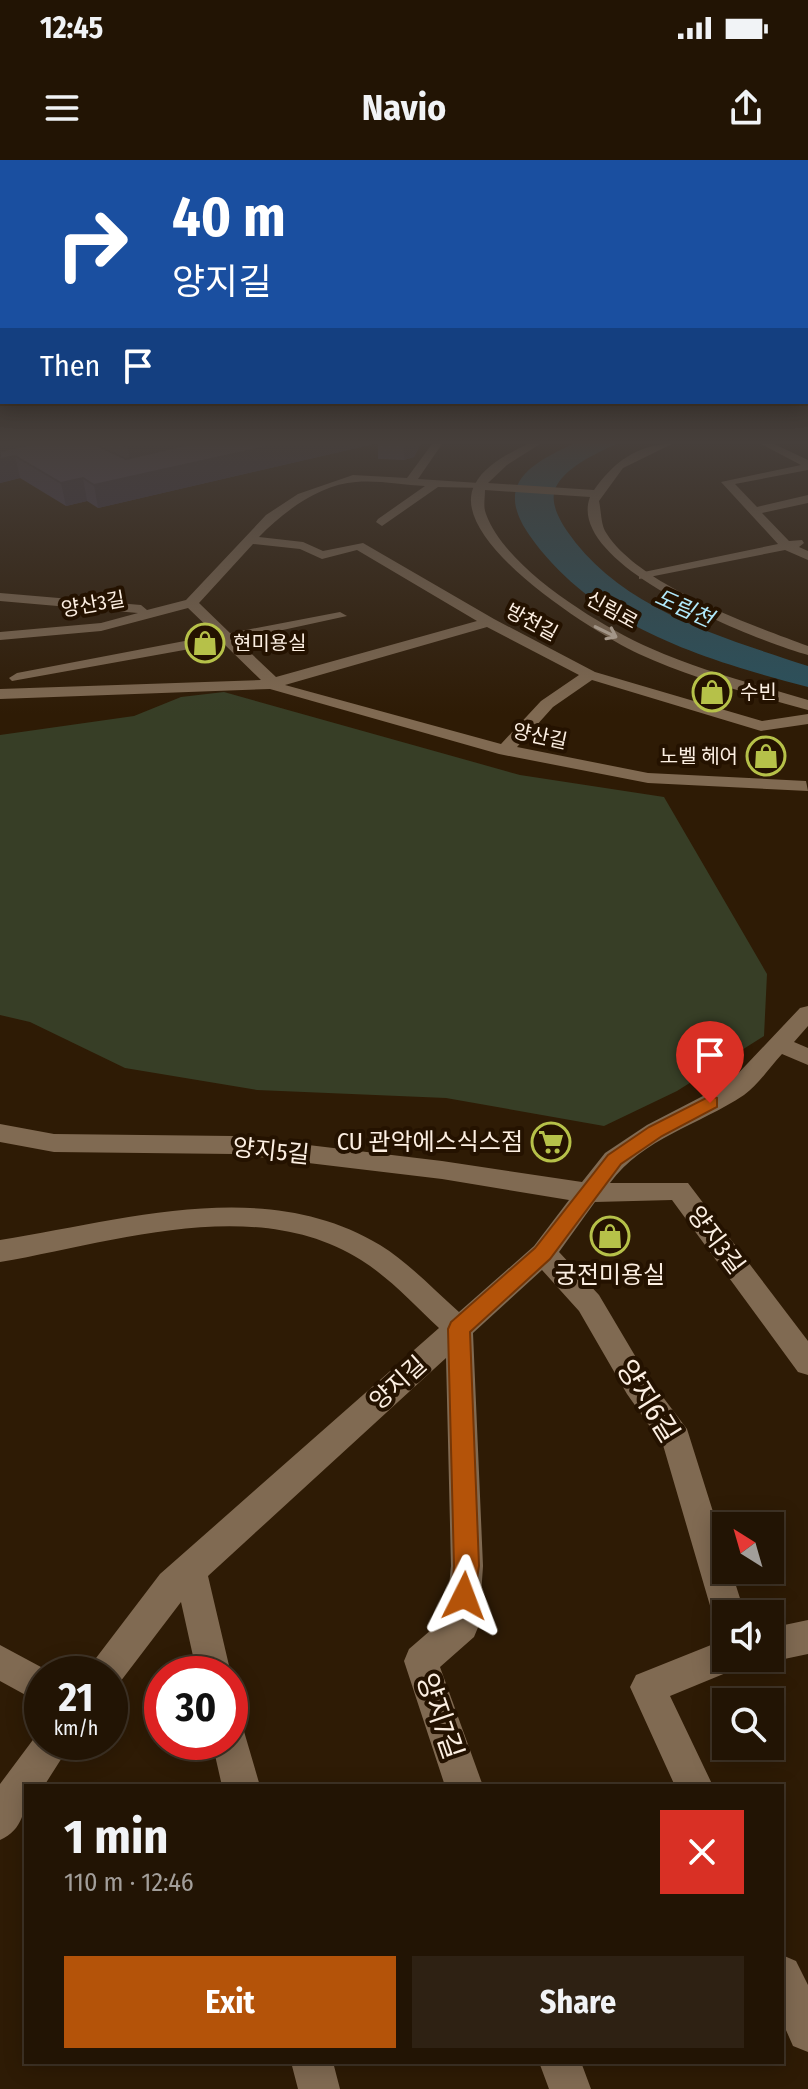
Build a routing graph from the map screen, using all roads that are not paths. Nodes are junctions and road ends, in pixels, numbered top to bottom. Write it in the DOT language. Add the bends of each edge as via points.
graph roads {
  1 [pos="255,534"];
  2 [pos="491,534"];
  3 [pos="600,534"];
  4 [pos="776,534"];
  5 [pos="250,540"];
  6 [pos="808,541"];
  7 [pos="787,546"];
  8 [pos="808,556"];
  9 [pos="644,576"];
  10 [pos="0,597"];
  11 [pos="191,603"];
  12 [pos="340,616"];
  13 [pos="489,622"];
  14 [pos="0,636"];
  15 [pos="228,639"];
  16 [pos="808,651"];
  17 [pos="590,675"];
  18 [pos="17,678"];
  19 [pos="273,684"];
  20 [pos="0,694"];
  21 [pos="808,705"];
  22 [pos="808,719"];
  23 [pos="505,750"];
  24 [pos="807,785"];
  25 [pos="808,1013"];
  26 [pos="779,1044"];
  27 [pos="808,1057"];
  28 [pos="0,1133"];
  29 [pos="588,1193"];
  30 [pos="0,1251"];
  31 [pos="543,1253"];
  32 [pos="459,1329"];
  33 [pos="808,1363"];
  34 [pos="190,1570"];
  35 [pos="724,1600"];
  36 [pos="808,1637"];
  37 [pos="784,1642"];
  38 [pos="119,1656"];
  39 [pos="210,1656"];
  40 [pos="0,1662"];
  41 [pos="712,1662"];
  42 [pos="24,1676"];
  43 [pos="41,1760"];
  44 [pos="235,1760"];
  45 [pos="241,1784"];
  46 [pos="463,1784"];
  47 [pos="693,1784"];
  48 [pos="0,1821"];
  49 [pos="784,1979"];
  50 [pos="808,2031"];
  51 [pos="313,2064"];
  52 [pos="561,2064"];
  53 [pos="319,2089"];
  54 [pos="570,2089"];
  1 -- 5 [label="street"];
  2 -- 21 [label="street, 신림로, one-way" via="563,606 646,651"];
  3 -- 9 [label="street, 신림로"];
  4 -- 7 [label="street"];
  5 -- 11 [label="street"];
  5 -- 13 [label="street, 방천길" via="303,546 322,555 359,546"];
  6 -- 7 [label="street"];
  7 -- 8 [label="street"];
  7 -- 9 [label="street"];
  9 -- 16 [label="street, 신림로" via="722,617"];
  10 -- 11 [label="street" via="149,610"];
  11 -- 14 [label="street, 양산3길" via="101,627"];
  11 -- 15 [label="street, 양산길"];
  12 -- 15 [label="street"];
  13 -- 17 [label="street, 방천길"];
  13 -- 19 [label="street, 양산길"];
  15 -- 18 [label="street"];
  15 -- 19 [label="street, 양산길"];
  17 -- 22 [label="street, 방천길" via="761,726"];
  17 -- 23 [label="street" via="547,704"];
  19 -- 20 [label="street, 양산길"];
  19 -- 23 [label="street, 양산길"];
  23 -- 24 [label="street, 양산길" via="648,778"];
  25 -- 26 [label="street, 양지길"];
  26 -- 27 [label="street"];
  26 -- 29 [label="street, 양지길" via="738,1088 614,1159"];
  28 -- 29 [label="street, 양지5길" via="54,1143 233,1145"];
  29 -- 31 [label="street, 양지길"];
  29 -- 33 [label="street, 양지3길" via="679,1190"];
  30 -- 32 [label="street" via="162,1220 232,1216 299,1226 355,1244"];
  31 -- 32 [label="street, 양지길"];
  31 -- 35 [label="street, 양지6길" via="589,1303 676,1439"];
  32 -- 34 [label="street, 양지길"];
  32 -- 46 [label="street, 양지7길" via="467,1566 462,1625 421,1661"];
  34 -- 38 [label="street, 양지길"];
  34 -- 39 [label="street"];
  36 -- 37 [label="street"];
  40 -- 42 [label="street"];
  41 -- 47 [label="street" via="648,1687"];
  43 -- 48 [label="street"];
  44 -- 45 [label="street"];
  49 -- 50 [label="street"];
  51 -- 53 [label="street"];
  52 -- 54 [label="street"];
}
